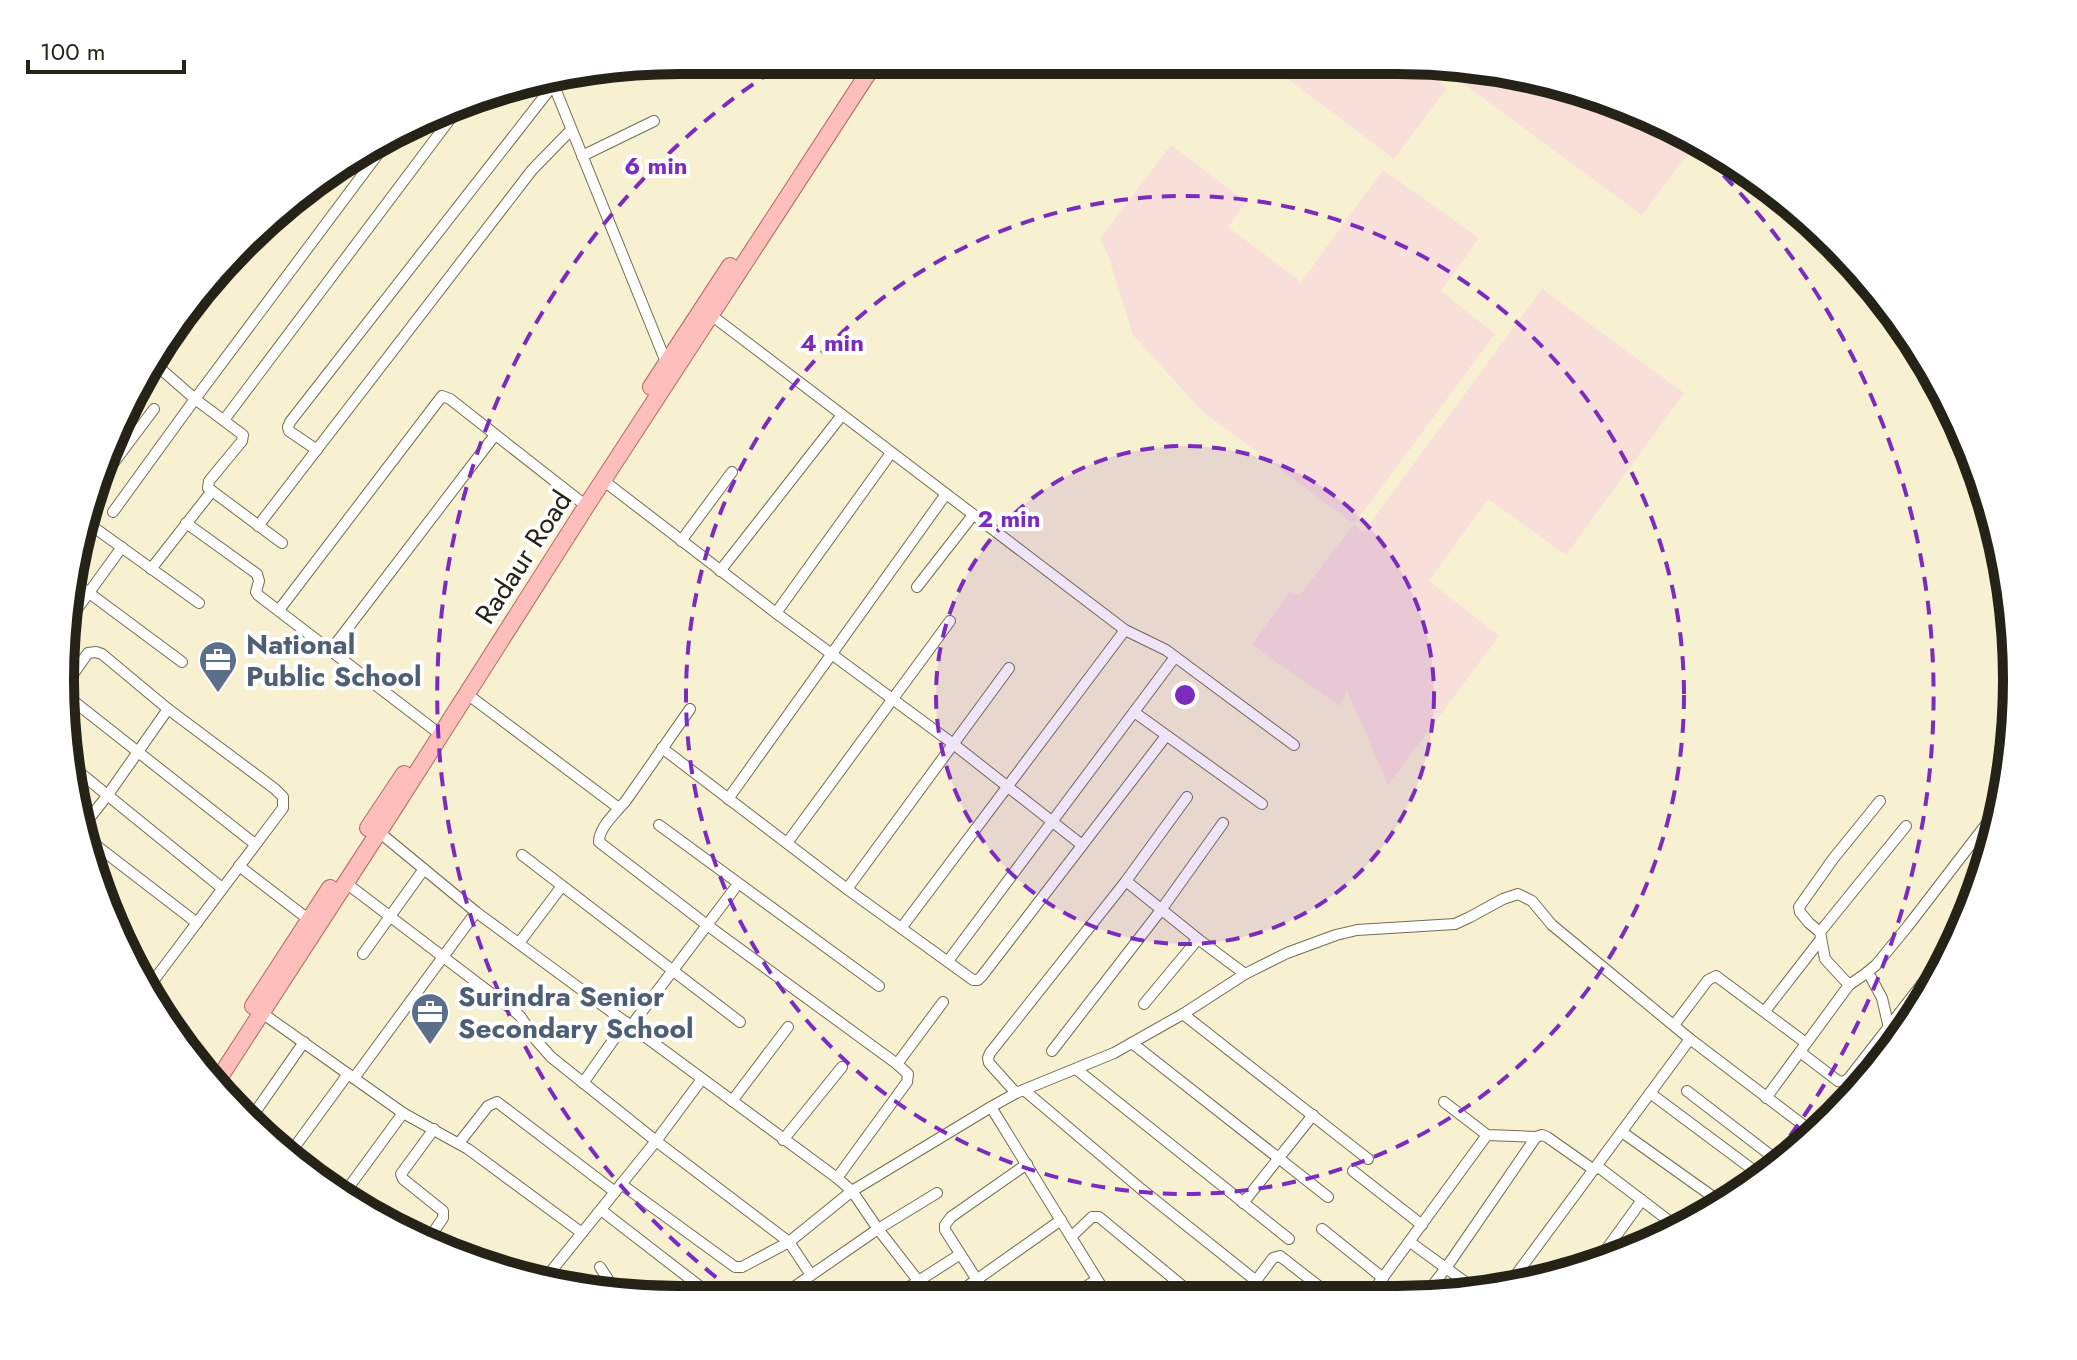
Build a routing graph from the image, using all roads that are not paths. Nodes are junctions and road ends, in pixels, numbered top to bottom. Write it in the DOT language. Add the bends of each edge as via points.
graph roads {
  1 [pos="855,74"];
  2 [pos="868,74"];
  3 [pos="555,88"];
  4 [pos="547,89"];
  5 [pos="450,119"];
  6 [pos="654,121"];
  7 [pos="571,130"];
  8 [pos="378,155"];
  9 [pos="582,156"];
  10 [pos="711,315"];
  11 [pos="666,362"];
  12 [pos="161,368"];
  13 [pos="195,399"];
  14 [pos="154,409"];
  15 [pos="842,415"];
  16 [pos="224,420"];
  17 [pos="495,435"];
  18 [pos="317,450"];
  19 [pos="891,453"];
  20 [pos="115,461"];
  21 [pos="732,472"];
  22 [pos="604,481"];
  23 [pos="212,491"];
  24 [pos="946,494"];
  25 [pos="580,501"];
  26 [pos="113,512"];
  27 [pos="973,515"];
  28 [pos="186,523"];
  29 [pos="258,526"];
  30 [pos="94,527"];
  31 [pos="681,541"];
  32 [pos="282,543"];
  33 [pos="122,547"];
  34 [pos="151,569"];
  35 [pos="720,571"];
  36 [pos="917,587"];
  37 [pos="81,588"];
  38 [pos="89,594"];
  39 [pos="199,603"];
  40 [pos="78,608"];
  41 [pos="279,610"];
  42 [pos="776,613"];
  43 [pos="950,621"];
  44 [pos="1125,630"];
  45 [pos="331,650"];
  46 [pos="833,654"];
  47 [pos="1175,657"];
  48 [pos="182,662"];
  49 [pos="1009,668"];
  50 [pos="74,672"];
  51 [pos="467,694"];
  52 [pos="894,699"];
  53 [pos="75,702"];
  54 [pos="168,709"];
  55 [pos="690,709"];
  56 [pos="1134,712"];
  57 [pos="437,732"];
  58 [pos="1166,736"];
  59 [pos="952,743"];
  60 [pos="1294,745"];
  61 [pos="662,748"];
  62 [pos="137,752"];
  63 [pos="82,775"];
  64 [pos="1009,786"];
  65 [pos="107,796"];
  66 [pos="1187,797"];
  67 [pos="728,799"];
  68 [pos="1880,801"];
  69 [pos="1262,804"];
  70 [pos="621,806"];
  71 [pos="91,818"];
  72 [pos="1052,819"];
  73 [pos="1223,823"];
  74 [pos="659,825"];
  75 [pos="1906,826"];
  76 [pos="1984,827"];
  77 [pos="379,832"];
  78 [pos="787,843"];
  79 [pos="255,844"];
  80 [pos="1082,845"];
  81 [pos="97,846"];
  82 [pos="522,855"];
  83 [pos="239,866"];
  84 [pos="424,869"];
  85 [pos="1126,881"];
  86 [pos="346,883"];
  87 [pos="738,884"];
  88 [pos="562,886"];
  89 [pos="222,888"];
  90 [pos="847,889"];
  91 [pos="1161,910"];
  92 [pos="476,912"];
  93 [pos="389,916"];
  94 [pos="308,919"];
  95 [pos="197,923"];
  96 [pos="707,925"];
  97 [pos="902,927"];
  98 [pos="1820,936"];
  99 [pos="1198,939"];
  100 [pos="519,943"];
  101 [pos="363,954"];
  102 [pos="443,957"];
  103 [pos="948,961"];
  104 [pos="673,971"];
  105 [pos="1868,972"];
  106 [pos="1245,974"];
  107 [pos="153,980"];
  108 [pos="1849,985"];
  109 [pos="879,986"];
  110 [pos="1916,992"];
  111 [pos="943,1002"];
  112 [pos="1144,1004"];
  113 [pos="1765,1011"];
  114 [pos="262,1013"];
  115 [pos="1183,1014"];
  116 [pos="740,1022"];
  117 [pos="628,1024"];
  118 [pos="1674,1025"];
  119 [pos="788,1027"];
  120 [pos="1889,1028"];
  121 [pos="1690,1039"];
  122 [pos="304,1042"];
  123 [pos="1132,1043"];
  124 [pos="1803,1047"];
  125 [pos="1052,1051"];
  126 [pos="897,1064"];
  127 [pos="213,1066"];
  128 [pos="842,1067"];
  129 [pos="1076,1069"];
  130 [pos="221,1076"];
  131 [pos="351,1076"];
  132 [pos="702,1079"];
  133 [pos="583,1083"];
  134 [pos="1020,1091"];
  135 [pos="1687,1091"];
  136 [pos="1650,1093"];
  137 [pos="1766,1098"];
  138 [pos="732,1101"];
  139 [pos="1444,1102"];
  140 [pos="991,1107"];
  141 [pos="255,1113"];
  142 [pos="403,1113"];
  143 [pos="1313,1115"];
  144 [pos="1806,1127"];
  145 [pos="434,1129"];
  146 [pos="1622,1132"];
  147 [pos="1487,1135"];
  148 [pos="1536,1137"];
  149 [pos="783,1140"];
  150 [pos="656,1141"];
  151 [pos="459,1143"];
  152 [pos="295,1148"];
  153 [pos="1772,1156"];
  154 [pos="1279,1158"];
  155 [pos="1368,1159"];
  156 [pos="1027,1164"];
  157 [pos="1595,1168"];
  158 [pos="1753,1170"];
  159 [pos="1353,1171"];
  160 [pos="837,1178"];
  161 [pos="349,1187"];
  162 [pos="618,1188"];
  163 [pos="852,1191"];
  164 [pos="937,1193"];
  165 [pos="1328,1197"];
  166 [pos="1713,1197"];
  167 [pos="1642,1200"];
  168 [pos="1243,1203"];
  169 [pos="601,1210"];
  170 [pos="1061,1220"];
  171 [pos="1669,1222"];
  172 [pos="1422,1225"];
  173 [pos="878,1229"];
  174 [pos="1322,1229"];
  175 [pos="433,1233"];
  176 [pos="582,1233"];
  177 [pos="1071,1237"];
  178 [pos="1289,1239"];
  179 [pos="789,1242"];
  180 [pos="1410,1242"];
  181 [pos="1607,1248"];
  182 [pos="959,1255"];
  183 [pos="600,1267"];
  184 [pos="1446,1268"];
  185 [pos="551,1271"];
  186 [pos="1517,1274"];
  187 [pos="811,1275"];
  188 [pos="1383,1278"];
  189 [pos="1096,1280"];
  190 [pos="1255,1280"];
  191 [pos="919,1281"];
  192 [pos="1176,1281"];
  193 [pos="610,1282"];
  194 [pos="974,1282"];
  195 [pos="1465,1282"];
  196 [pos="1433,1285"];
  197 [pos="699,1286"];
  198 [pos="795,1286"];
  199 [pos="911,1286"];
  200 [pos="923,1286"];
  201 [pos="968,1286"];
  202 [pos="975,1286"];
  203 [pos="1087,1286"];
  204 [pos="1100,1286"];
  205 [pos="1172,1286"];
  206 [pos="1182,1286"];
  207 [pos="1251,1286"];
  208 [pos="1319,1286"];
  209 [pos="1377,1286"];
  1 -- 11 [label="main road, Radaur Road"];
  2 -- 10 [label="main road, Radaur Road"];
  3 -- 7 [label="street"];
  4 -- 18 [label="street" via="290,422 289,431"];
  5 -- 16 [label="street"];
  6 -- 9 [label="street"];
  7 -- 9 [label="street"];
  7 -- 18 [label="street" via="532,170"];
  8 -- 13 [label="street"];
  9 -- 11 [label="street"];
  10 -- 15 [label="street"];
  10 -- 22 [label="main road, Radaur Road"];
  11 -- 25 [label="main road, Radaur Road"];
  12 -- 13 [label="street"];
  13 -- 16 [label="street"];
  13 -- 26 [label="street"];
  14 -- 20 [label="street"];
  15 -- 19 [label="street"];
  15 -- 35 [label="street"];
  16 -- 23 [label="street" via="243,437 209,481"];
  17 -- 25 [label="street"];
  17 -- 41 [label="street" via="442,396"];
  17 -- 45 [label="street"];
  18 -- 29 [label="street"];
  19 -- 24 [label="street"];
  19 -- 42 [label="street"];
  21 -- 31 [label="street"];
  22 -- 31 [label="street"];
  22 -- 51 [label="main road, Radaur Road"];
  23 -- 28 [label="street"];
  23 -- 29 [label="street"];
  24 -- 27 [label="street"];
  24 -- 46 [label="street"];
  25 -- 57 [label="main road, Radaur Road"];
  27 -- 36 [label="street"];
  27 -- 44 [label="street"];
  28 -- 34 [label="street"];
  28 -- 41 [label="street" via="257,574 256,592"];
  29 -- 32 [label="street"];
  30 -- 33 [label="street"];
  31 -- 35 [label="street"];
  33 -- 34 [label="street"];
  33 -- 38 [label="street"];
  34 -- 39 [label="street"];
  35 -- 42 [label="street"];
  37 -- 38 [label="street"];
  38 -- 40 [label="street"];
  38 -- 48 [label="street"];
  41 -- 45 [label="street"];
  42 -- 46 [label="street"];
  43 -- 52 [label="street"];
  44 -- 47 [label="street"];
  44 -- 64 [label="street"];
  45 -- 57 [label="street"];
  46 -- 52 [label="street"];
  46 -- 67 [label="street"];
  47 -- 56 [label="street"];
  47 -- 60 [label="street"];
  49 -- 59 [label="street"];
  50 -- 54 [label="street" via="88,653 98,652"];
  51 -- 57 [label="main road, Radaur Road"];
  51 -- 70 [label="street"];
  52 -- 59 [label="street"];
  52 -- 78 [label="street"];
  53 -- 62 [label="street"];
  54 -- 62 [label="street"];
  54 -- 79 [label="street" via="283,797 283,808"];
  55 -- 61 [label="street"];
  56 -- 58 [label="street"];
  56 -- 72 [label="street"];
  57 -- 77 [label="main road, Radaur Road"];
  57 -- 94 [label="main road, Radaur Road"];
  58 -- 69 [label="street"];
  58 -- 80 [label="street"];
  59 -- 64 [label="street"];
  59 -- 90 [label="street"];
  61 -- 67 [label="street"];
  61 -- 70 [label="street"];
  62 -- 65 [label="street"];
  62 -- 79 [label="street"];
  63 -- 65 [label="street"];
  64 -- 72 [label="street"];
  64 -- 97 [label="street"];
  65 -- 71 [label="street"];
  65 -- 89 [label="street"];
  66 -- 85 [label="street"];
  67 -- 78 [label="street"];
  68 -- 98 [label="street" via="1799,907"];
  70 -- 96 [label="street" via="601,831 599,842"];
  72 -- 80 [label="street"];
  72 -- 103 [label="street"];
  73 -- 91 [label="street"];
  74 -- 87 [label="street"];
  75 -- 98 [label="street"];
  76 -- 105 [label="street"];
  77 -- 84 [label="street"];
  77 -- 86 [label="main road, Radaur Road"];
  78 -- 90 [label="street"];
  79 -- 83 [label="street"];
  80 -- 103 [label="street" via="978,980"];
  81 -- 95 [label="street"];
  82 -- 88 [label="street"];
  83 -- 89 [label="street"];
  83 -- 94 [label="street"];
  84 -- 92 [label="street"];
  84 -- 93 [label="street"];
  85 -- 91 [label="street"];
  85 -- 134 [label="street" via="990,1053 989,1063"];
  86 -- 93 [label="street"];
  86 -- 114 [label="main road, Radaur Road"];
  87 -- 96 [label="street"];
  87 -- 109 [label="street"];
  88 -- 100 [label="street"];
  88 -- 104 [label="street"];
  89 -- 95 [label="street"];
  90 -- 97 [label="street"];
  91 -- 99 [label="street"];
  91 -- 125 [label="street"];
  92 -- 100 [label="street"];
  92 -- 102 [label="street"];
  93 -- 101 [label="street"];
  93 -- 102 [label="street"];
  94 -- 127 [label="main road, Radaur Road"];
  95 -- 107 [label="street"];
  96 -- 104 [label="street"];
  96 -- 126 [label="street"];
  97 -- 103 [label="street"];
  98 -- 108 [label="street" via="1825,959"];
  98 -- 113 [label="street"];
  99 -- 106 [label="street"];
  99 -- 112 [label="street"];
  100 -- 117 [label="street"];
  102 -- 131 [label="street"];
  102 -- 133 [label="street" via="520,1016 543,1049"];
  104 -- 116 [label="street"];
  104 -- 117 [label="street"];
  105 -- 108 [label="street"];
  105 -- 120 [label="street"];
  106 -- 115 [label="street"];
  106 -- 118 [label="street" via="1336,935 1455,924 1518,894"];
  108 -- 124 [label="street"];
  110 -- 120 [label="street"];
  111 -- 126 [label="street"];
  113 -- 118 [label="street" via="1712,976"];
  113 -- 124 [label="street"];
  114 -- 122 [label="street"];
  114 -- 130 [label="main road, Radaur Road"];
  115 -- 123 [label="street"];
  115 -- 143 [label="street"];
  117 -- 132 [label="street"];
  117 -- 133 [label="street"];
  118 -- 121 [label="street"];
  119 -- 138 [label="street"];
  120 -- 124 [label="street" via="1844,1082"];
  121 -- 136 [label="street"];
  121 -- 137 [label="street"];
  122 -- 131 [label="street"];
  122 -- 141 [label="street"];
  123 -- 129 [label="street"];
  123 -- 154 [label="street"];
  124 -- 137 [label="street"];
  126 -- 160 [label="street" via="908,1074 907,1082"];
  128 -- 149 [label="street"];
  129 -- 134 [label="street"];
  129 -- 168 [label="street"];
  131 -- 142 [label="street"];
  131 -- 152 [label="street"];
  132 -- 138 [label="street"];
  132 -- 150 [label="street"];
  133 -- 150 [label="street"];
  134 -- 140 [label="street"];
  134 -- 190 [label="street"];
  135 -- 153 [label="street"];
  136 -- 146 [label="street"];
  136 -- 158 [label="street"];
  137 -- 144 [label="street"];
  138 -- 149 [label="street"];
  139 -- 147 [label="street"];
  140 -- 156 [label="street"];
  140 -- 163 [label="street"];
  142 -- 145 [label="street"];
  142 -- 161 [label="street"];
  143 -- 154 [label="street"];
  143 -- 155 [label="street"];
  145 -- 151 [label="street"];
  145 -- 175 [label="street" via="401,1174 443,1211"];
  146 -- 157 [label="street"];
  146 -- 166 [label="street"];
  147 -- 148 [label="street"];
  147 -- 172 [label="street"];
  148 -- 157 [label="street" via="1547,1137"];
  148 -- 184 [label="street"];
  149 -- 160 [label="street"];
  150 -- 162 [label="street"];
  150 -- 179 [label="street"];
  151 -- 162 [label="street" via="497,1102"];
  151 -- 176 [label="street"];
  154 -- 165 [label="street"];
  154 -- 168 [label="street"];
  156 -- 170 [label="street"];
  156 -- 182 [label="street" via="947,1220 945,1230"];
  157 -- 167 [label="street"];
  157 -- 186 [label="street"];
  159 -- 172 [label="street"];
  160 -- 163 [label="street"];
  162 -- 169 [label="street"];
  162 -- 179 [label="street" via="735,1267"];
  163 -- 173 [label="street"];
  163 -- 179 [label="street"];
  164 -- 173 [label="street"];
  167 -- 171 [label="street"];
  167 -- 181 [label="street"];
  168 -- 178 [label="street"];
  169 -- 176 [label="street"];
  169 -- 197 [label="street"];
  170 -- 177 [label="street"];
  170 -- 194 [label="street"];
  172 -- 180 [label="street"];
  173 -- 187 [label="street"];
  173 -- 191 [label="street"];
  174 -- 188 [label="street"];
  176 -- 185 [label="street"];
  177 -- 189 [label="street"];
  177 -- 192 [label="street" via="1092,1217 1099,1217"];
  179 -- 187 [label="street"];
  180 -- 184 [label="street"];
  180 -- 188 [label="street"];
  182 -- 191 [label="street"];
  182 -- 194 [label="street"];
  183 -- 193 [label="street"];
  184 -- 195 [label="street"];
  184 -- 196 [label="street"];
  187 -- 198 [label="street"];
  188 -- 209 [label="street"];
  189 -- 203 [label="street"];
  189 -- 204 [label="street"];
  190 -- 207 [label="street"];
  190 -- 208 [label="street" via="1280,1256"];
  191 -- 199 [label="street"];
  191 -- 200 [label="street"];
  192 -- 205 [label="street"];
  192 -- 206 [label="street"];
  194 -- 201 [label="street"];
  194 -- 202 [label="street"];
}
